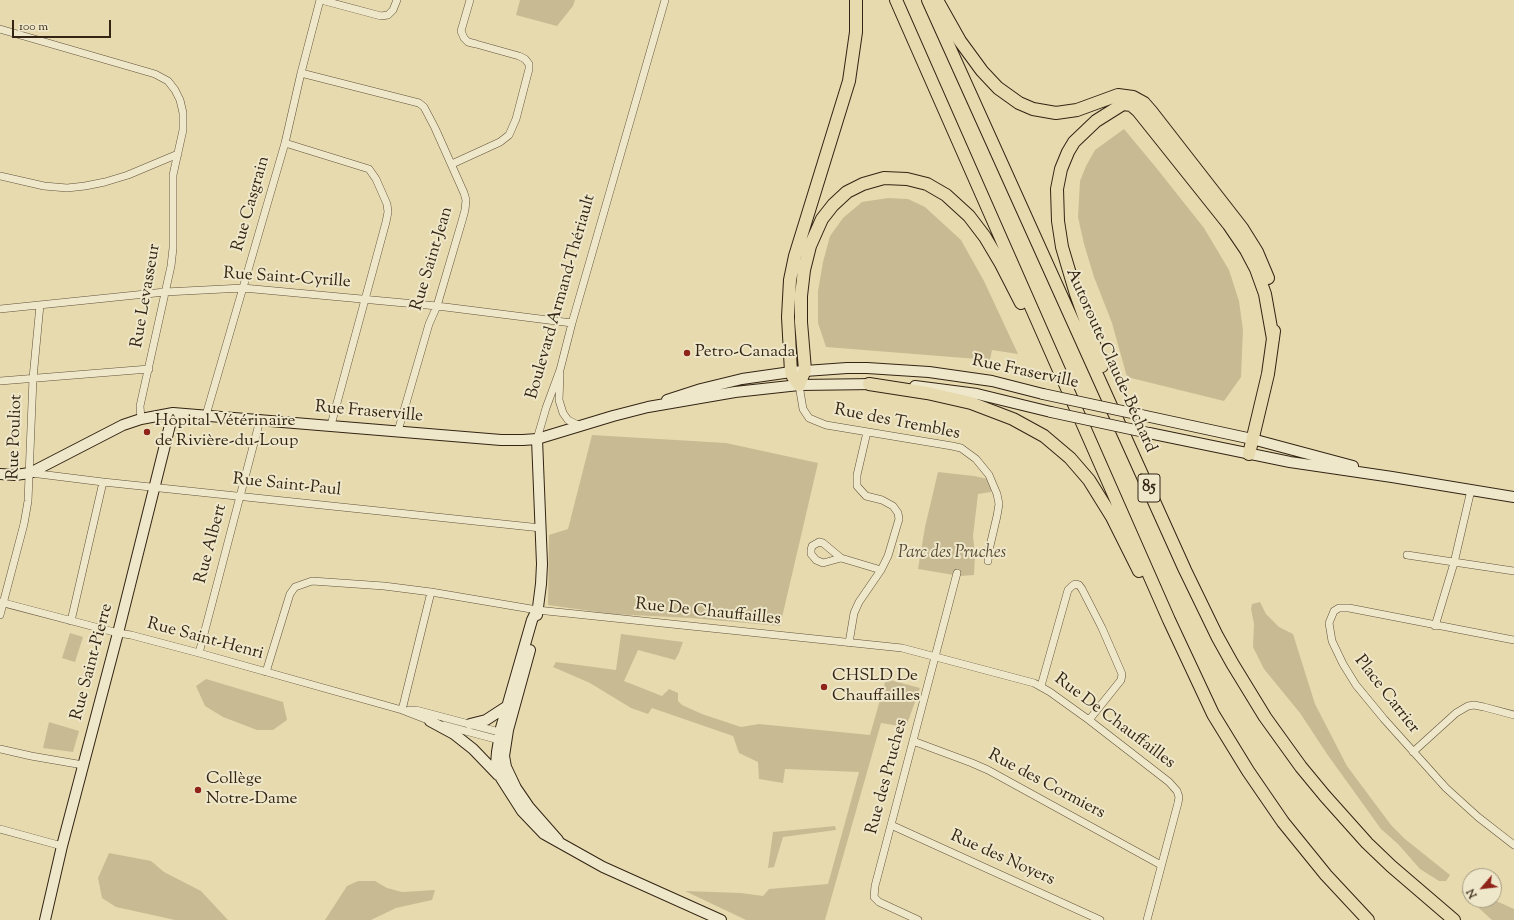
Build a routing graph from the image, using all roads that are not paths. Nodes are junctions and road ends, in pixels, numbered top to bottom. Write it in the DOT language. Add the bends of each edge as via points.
graph roads {
  1 [pos="321,0"];
  2 [pos="397,0"];
  3 [pos="470,0"];
  4 [pos="665,0"];
  5 [pos="856,0"];
  6 [pos="896,0"];
  7 [pos="928,0"];
  8 [pos="937,0"];
  9 [pos="0,29"];
  10 [pos="301,73"];
  11 [pos="285,142"];
  12 [pos="178,154"];
  13 [pos="452,164"];
  14 [pos="0,176"];
  15 [pos="243,288"];
  16 [pos="165,292"];
  17 [pos="365,299"];
  18 [pos="40,305"];
  19 [pos="437,306"];
  20 [pos="0,309"];
  21 [pos="572,323"];
  22 [pos="1273,339"];
  23 [pos="148,369"];
  24 [pos="560,370"];
  25 [pos="805,370"];
  26 [pos="791,372"];
  27 [pos="33,378"];
  28 [pos="0,381"];
  29 [pos="869,384"];
  30 [pos="798,385"];
  31 [pos="648,407"];
  32 [pos="173,412"];
  33 [pos="206,415"];
  34 [pos="141,419"];
  35 [pos="260,420"];
  36 [pos="331,426"];
  37 [pos="585,426"];
  38 [pos="398,431"];
  39 [pos="867,432"];
  40 [pos="537,439"];
  41 [pos="1252,439"];
  42 [pos="1249,454"];
  43 [pos="1103,468"];
  44 [pos="30,472"];
  45 [pos="0,474"];
  46 [pos="1392,476"];
  47 [pos="103,482"];
  48 [pos="154,487"];
  49 [pos="1150,490"];
  50 [pos="1471,490"];
  51 [pos="240,496"];
  52 [pos="1514,497"];
  53 [pos="541,528"];
  54 [pos="1407,555"];
  55 [pos="841,558"];
  56 [pos="988,560"];
  57 [pos="1454,563"];
  58 [pos="881,570"];
  59 [pos="1514,571"];
  60 [pos="957,573"];
  61 [pos="431,592"];
  62 [pos="2,603"];
  63 [pos="537,610"];
  64 [pos="0,615"];
  65 [pos="71,621"];
  66 [pos="1435,626"];
  67 [pos="118,634"];
  68 [pos="1514,640"];
  69 [pos="849,643"];
  70 [pos="199,653"];
  71 [pos="936,657"];
  72 [pos="266,672"];
  73 [pos="1041,686"];
  74 [pos="506,707"];
  75 [pos="402,710"];
  76 [pos="1514,715"];
  77 [pos="1216,719"];
  78 [pos="1089,720"];
  79 [pos="430,721"];
  80 [pos="470,724"];
  81 [pos="503,737"];
  82 [pos="912,741"];
  83 [pos="0,749"];
  84 [pos="1413,752"];
  85 [pos="83,765"];
  86 [pos="499,775"];
  87 [pos="891,825"];
  88 [pos="0,829"];
  89 [pos="1513,842"];
  90 [pos="62,846"];
  91 [pos="563,846"];
  92 [pos="1161,865"];
  93 [pos="45,920"];
  94 [pos="721,920"];
  95 [pos="918,920"];
  96 [pos="1100,920"];
  97 [pos="1147,920"];
  98 [pos="1368,920"];
  99 [pos="1454,920"];
  1 -- 2 [label="street" via="381,16 388,15 394,10"];
  1 -- 10 [label="street, Rue Casgrain"];
  3 -- 13 [label="street" via="461,31 464,38 468,42 519,56 529,64 529,69 516,119 509,134 500,142"];
  4 -- 21 [label="street, Boulevard Armand-Thériault"];
  5 -- 26 [label="highway" via="856,32 849,81 795,256 790,280 788,317"];
  6 -- 43 [label="highway, 85"];
  7 -- 49 [label="highway, Autoroute Claude-Béchard / 85"];
  8 -- 22 [label="highway" via="960,41 978,66 998,88 1019,103 1048,112 1064,112 1126,95 1147,106 1227,208 1257,252 1267,274 1274,301 1276,319"];
  9 -- 12 [label="street, Rue Levasseur" via="155,74 168,81 180,100 183,113 183,130"];
  10 -- 11 [label="street, Rue Casgrain"];
  10 -- 13 [label="street, Rue Saint-Jean" via="420,103"];
  11 -- 15 [label="street, Rue Casgrain"];
  11 -- 17 [label="street" via="368,168 383,193 388,212"];
  12 -- 14 [label="street" via="128,175 85,186 44,186"];
  12 -- 16 [label="street, Rue Levasseur" via="173,175 173,248"];
  13 -- 19 [label="street, Rue Saint-Jean" via="464,192 465,210"];
  15 -- 16 [label="street, Rue Saint-Cyrille"];
  15 -- 17 [label="street, Rue Saint-Cyrille"];
  15 -- 33 [label="street, Rue Casgrain"];
  16 -- 18 [label="street, Rue Saint-Cyrille"];
  16 -- 23 [label="street, Rue Levasseur"];
  17 -- 19 [label="street, Rue Saint-Cyrille"];
  17 -- 36 [label="street"];
  18 -- 20 [label="street, Rue Saint-Cyrille"];
  18 -- 27 [label="street, Rue Pouliot"];
  19 -- 21 [label="street, Rue Saint-Cyrille"];
  19 -- 38 [label="street, Rue Saint-Jean" via="429,324"];
  21 -- 24 [label="street, Boulevard Armand-Thériault"];
  22 -- 41 [label="highway" via="1268,374"];
  22 -- 49 [label="highway" via="1265,294 1249,256 1229,225 1138,111 1131,105 1123,104 1089,126 1071,147 1060,173 1057,210 1060,234 1067,266 1093,342"];
  23 -- 27 [label="street"];
  23 -- 34 [label="street, Rue Levasseur" via="140,406"];
  24 -- 37 [label="street" via="559,400 563,413 568,420"];
  24 -- 40 [label="street, Boulevard Armand-Thériault"];
  25 -- 26 [label="street, Rue Fraserville"];
  25 -- 30 [label="highway"];
  25 -- 41 [label="street, Rue Fraserville, bridge" via="867,368 929,372 992,381"];
  25 -- 43 [label="highway" via="801,322 802,282 806,257 822,219 840,198 864,184 884,178 916,181 937,189 952,200 978,227 993,249"];
  26 -- 30 [label="highway"];
  26 -- 31 [label="street, Rue Fraserville" via="742,379 701,389"];
  27 -- 28 [label="street"];
  27 -- 44 [label="street, Rue Pouliot"];
  29 -- 30 [label="street, Rue Fraserville"];
  29 -- 42 [label="street, Rue Fraserville, bridge" via="954,390"];
  29 -- 77 [label="highway" via="948,397 982,407 1036,431 1070,458 1112,517 1183,662"];
  30 -- 31 [label="street, Rue Fraserville" via="735,392"];
  30 -- 39 [label="street, Rue des Trembles" via="803,409 809,418 826,425"];
  31 -- 37 [label="street, Rue Fraserville"];
  32 -- 33 [label="street, Rue Fraserville"];
  32 -- 34 [label="street, Rue Fraserville"];
  32 -- 48 [label="street, Rue Saint-Pierre"];
  33 -- 35 [label="street, Rue Fraserville"];
  34 -- 44 [label="street, Rue Fraserville" via="123,425"];
  35 -- 36 [label="street, Rue Fraserville"];
  35 -- 51 [label="street, Rue Albert"];
  36 -- 38 [label="street, Rue Fraserville"];
  37 -- 40 [label="street, Rue Fraserville"];
  38 -- 40 [label="street, Rue Fraserville" via="501,440"];
  39 -- 56 [label="street, Rue des Trembles" via="961,448 976,459 989,475 999,504"];
  39 -- 58 [label="street" via="857,475 857,486 866,496 893,506 899,519"];
  40 -- 53 [label="street, Boulevard Armand-Thériault"];
  41 -- 42 [label="highway"];
  41 -- 46 [label="street, Rue Fraserville"];
  42 -- 46 [label="street, Rue Fraserville"];
  43 -- 77 [label="highway, 85" via="1169,620"];
  44 -- 45 [label="street, Rue Fraserville"];
  44 -- 47 [label="street, Rue Saint-Paul"];
  44 -- 62 [label="street, Rue Pouliot" via="24,524"];
  46 -- 50 [label="street, Rue Fraserville"];
  47 -- 48 [label="street, Rue Saint-Paul"];
  47 -- 65 [label="street"];
  48 -- 51 [label="street, Rue Saint-Paul"];
  48 -- 67 [label="street, Rue Saint-Pierre"];
  49 -- 99 [label="highway, Autoroute Claude-Béchard / 85" via="1217,636 1248,690 1282,741 1325,796 1367,843"];
  50 -- 52 [label="street, Rue Fraserville"];
  50 -- 57 [label="street"];
  51 -- 53 [label="street, Rue Saint-Paul"];
  51 -- 70 [label="street, Rue Albert"];
  53 -- 63 [label="street, Boulevard Armand-Thériault" via="541,584"];
  54 -- 57 [label="street"];
  55 -- 58 [label="street"];
  57 -- 59 [label="street"];
  57 -- 66 [label="street"];
  58 -- 69 [label="street" via="859,602 850,628"];
  60 -- 71 [label="street, Rue des Pruches"];
  61 -- 63 [label="street, Rue De Chauffailles"];
  61 -- 72 [label="street, Rue De Chauffailles" via="312,581 295,587 290,594"];
  61 -- 75 [label="street"];
  62 -- 64 [label="street, Rue Pouliot"];
  62 -- 65 [label="street, Rue Saint-Henri"];
  63 -- 69 [label="street, Rue De Chauffailles"];
  63 -- 74 [label="street, Boulevard Armand-Thériault"];
  63 -- 81 [label="street, Boulevard Armand-Thériault" via="537,622"];
  65 -- 67 [label="street, Rue Saint-Henri"];
  66 -- 68 [label="street, Place Carrier"];
  66 -- 84 [label="street, Place Carrier" via="1343,608 1334,611 1329,623 1334,647 1349,675"];
  67 -- 70 [label="street, Rue Saint-Henri"];
  67 -- 85 [label="street, Rue Saint-Pierre"];
  69 -- 71 [label="street, Rue De Chauffailles" via="902,648"];
  70 -- 72 [label="street, Rue Saint-Henri"];
  71 -- 73 [label="street, Rue De Chauffailles"];
  71 -- 82 [label="street, Rue des Pruches"];
  72 -- 75 [label="street, Rue Saint-Henri"];
  73 -- 78 [label="street, Rue De Chauffailles"];
  73 -- 78 [label="street" via="1068,590 1075,584 1079,585 1122,674 1121,680"];
  74 -- 80 [label="street" via="486,720"];
  74 -- 81 [label="street, Boulevard Armand-Thériault"];
  75 -- 79 [label="street, Rue Saint-Henri"];
  75 -- 80 [label="street, Rue Saint-Henri" via="416,710"];
  76 -- 84 [label="street" via="1474,705 1468,706 1456,713"];
  77 -- 98 [label="highway, 85" via="1283,822 1326,875"];
  78 -- 92 [label="street, Rue De Chauffailles" via="1174,786 1179,797"];
  79 -- 81 [label="street, Rue Saint-Henri"];
  79 -- 86 [label="street" via="454,734"];
  80 -- 81 [label="street, Rue Saint-Henri"];
  81 -- 86 [label="street, Boulevard Armand-Thériault" via="496,765"];
  81 -- 91 [label="street, Boulevard Armand-Thériault" via="506,767 511,778 530,807"];
  82 -- 87 [label="street, Rue des Pruches"];
  82 -- 92 [label="street, Rue des Cormiers" via="988,770"];
  83 -- 85 [label="street"];
  84 -- 89 [label="street, Place Carrier" via="1461,802"];
  85 -- 90 [label="street, Rue Saint-Pierre"];
  86 -- 91 [label="street, Boulevard Armand-Thériault" via="509,793 534,824"];
  87 -- 95 [label="street, Rue des Pruches" via="874,897 879,902"];
  87 -- 96 [label="street, Rue des Noyers"];
  88 -- 90 [label="street"];
  90 -- 93 [label="street, Rue Saint-Pierre"];
  91 -- 94 [label="street, Boulevard Armand-Thériault"];
  92 -- 97 [label="street"];
}
